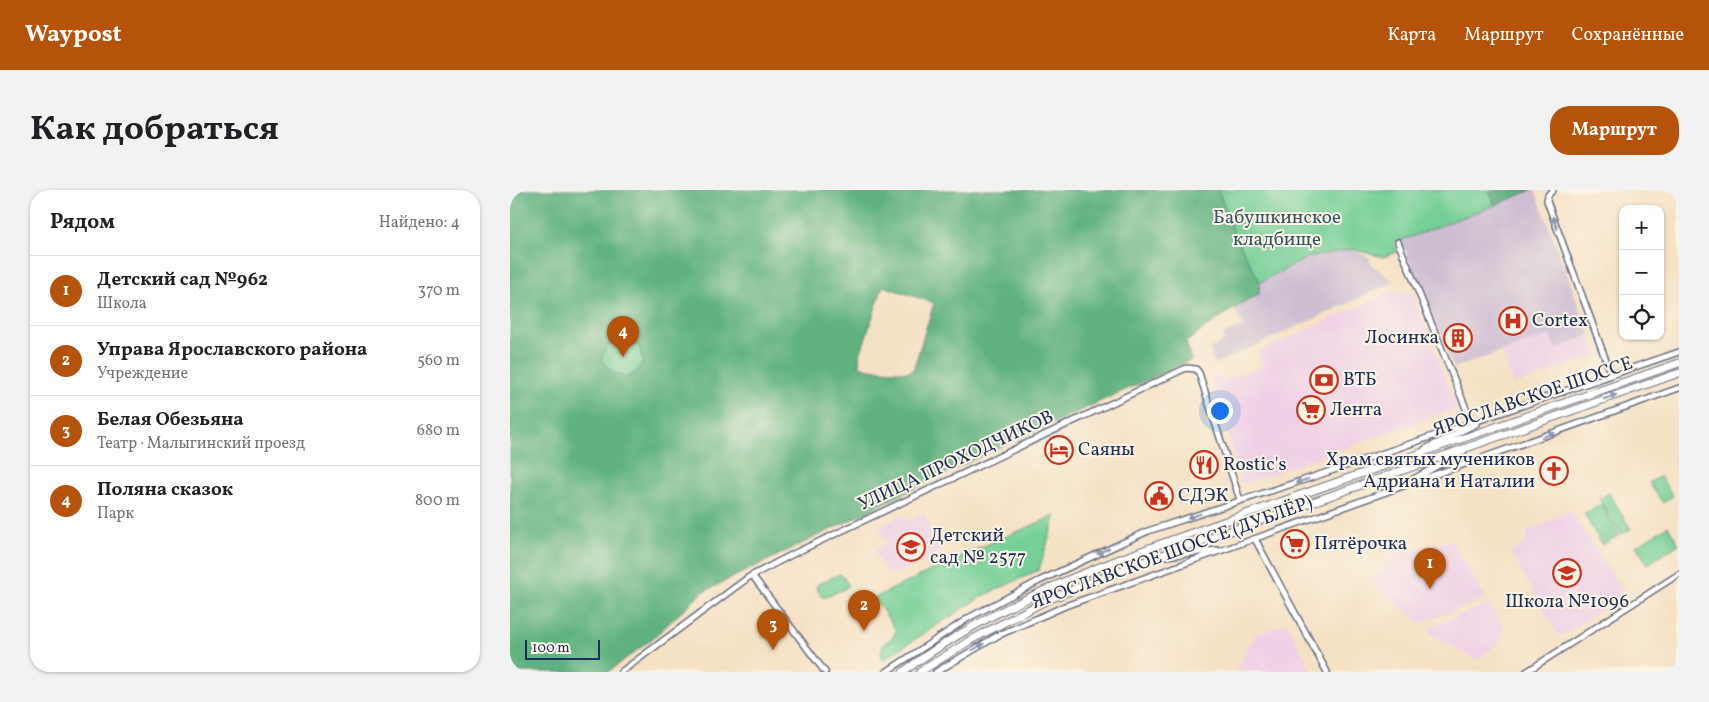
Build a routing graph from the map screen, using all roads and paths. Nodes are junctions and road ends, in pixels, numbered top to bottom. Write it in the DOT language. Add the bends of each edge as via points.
graph roads {
  1 [pos="1553,190"];
  2 [pos="1398,242"];
  3 [pos="1679,352"];
  4 [pos="1679,363"];
  5 [pos="1679,373"];
  6 [pos="1611,374"];
  7 [pos="1679,388"];
  8 [pos="1487,418"];
  9 [pos="1472,423"];
  10 [pos="1481,442"];
  11 [pos="1412,456"];
  12 [pos="1397,489"];
  13 [pos="1240,500"];
  14 [pos="1255,539"];
  15 [pos="1224,550"];
  16 [pos="1148,560"];
  17 [pos="1679,574"];
  18 [pos="752,575"];
  19 [pos="621,672"];
  20 [pos="825,672"];
  21 [pos="886,672"];
  22 [pos="903,672"];
  23 [pos="920,672"];
  24 [pos="936,672"];
  25 [pos="1327,672"];
  26 [pos="1526,672"];
  6 -- 1 [label="street, one-way" via="1547,201"];
  2 -- 9 [label="street"];
  3 -- 6 [label="street, ЯРОСЛАВСКОЕ ШОССЕ (ДУБЛЁР)"];
  4 -- 11 [label="main road, ЯРОСЛАВСКОЕ ШОССЕ"];
  10 -- 5 [label="main road, ЯРОСЛАВСКОЕ ШОССЕ, one-way"];
  6 -- 8 [label="street, ЯРОСЛАВСКОЕ ШОССЕ (ДУБЛЁР)"];
  12 -- 7 [label="street, ЯРОСЛАВСКОЕ ШОССЕ (ДУБЛЁР), one-way"];
  8 -- 9 [label="street, ЯРОСЛАВСКОЕ ШОССЕ (ДУБЛЁР)"];
  8 -- 11 [label="street"];
  9 -- 13 [label="street, ЯРОСЛАВСКОЕ ШОССЕ (ДУБЛЁР), one-way"];
  10 -- 12 [label="street"];
  10 -- 16 [label="main road, ЯРОСЛАВСКОЕ ШОССЕ"];
  11 -- 22 [label="main road, ЯРОСЛАВСКОЕ ШОССЕ" via="1108,564 1034,594 987,618"];
  12 -- 14 [label="street, ЯРОСЛАВСКОЕ ШОССЕ (ДУБЛЁР)"];
  13 -- 18 [label="street, УЛИЦА ПРОХОДЧИКОВ" via="1199,373 1186,368"];
  13 -- 21 [label="street, ЯРОСЛАВСКОЕ ШОССЕ (ДУБЛЁР), one-way" via="1148,531 1039,581 970,617"];
  14 -- 15 [label="street, ЯРОСЛАВСКОЕ ШОССЕ (ДУБЛЁР)"];
  14 -- 25 [label="street"];
  15 -- 16 [label="street"];
  24 -- 15 [label="street, ЯРОСЛАВСКОЕ ШОССЕ (ДУБЛЁР), one-way" via="997,636 1056,610"];
  16 -- 23 [label="main road, ЯРОСЛАВСКОЕ ШОССЕ" via="1060,594 969,641"];
  17 -- 26 [label="street"];
  18 -- 19 [label="street, УЛИЦА ПРОХОДЧИКОВ"];
  18 -- 20 [label="street"];
}
